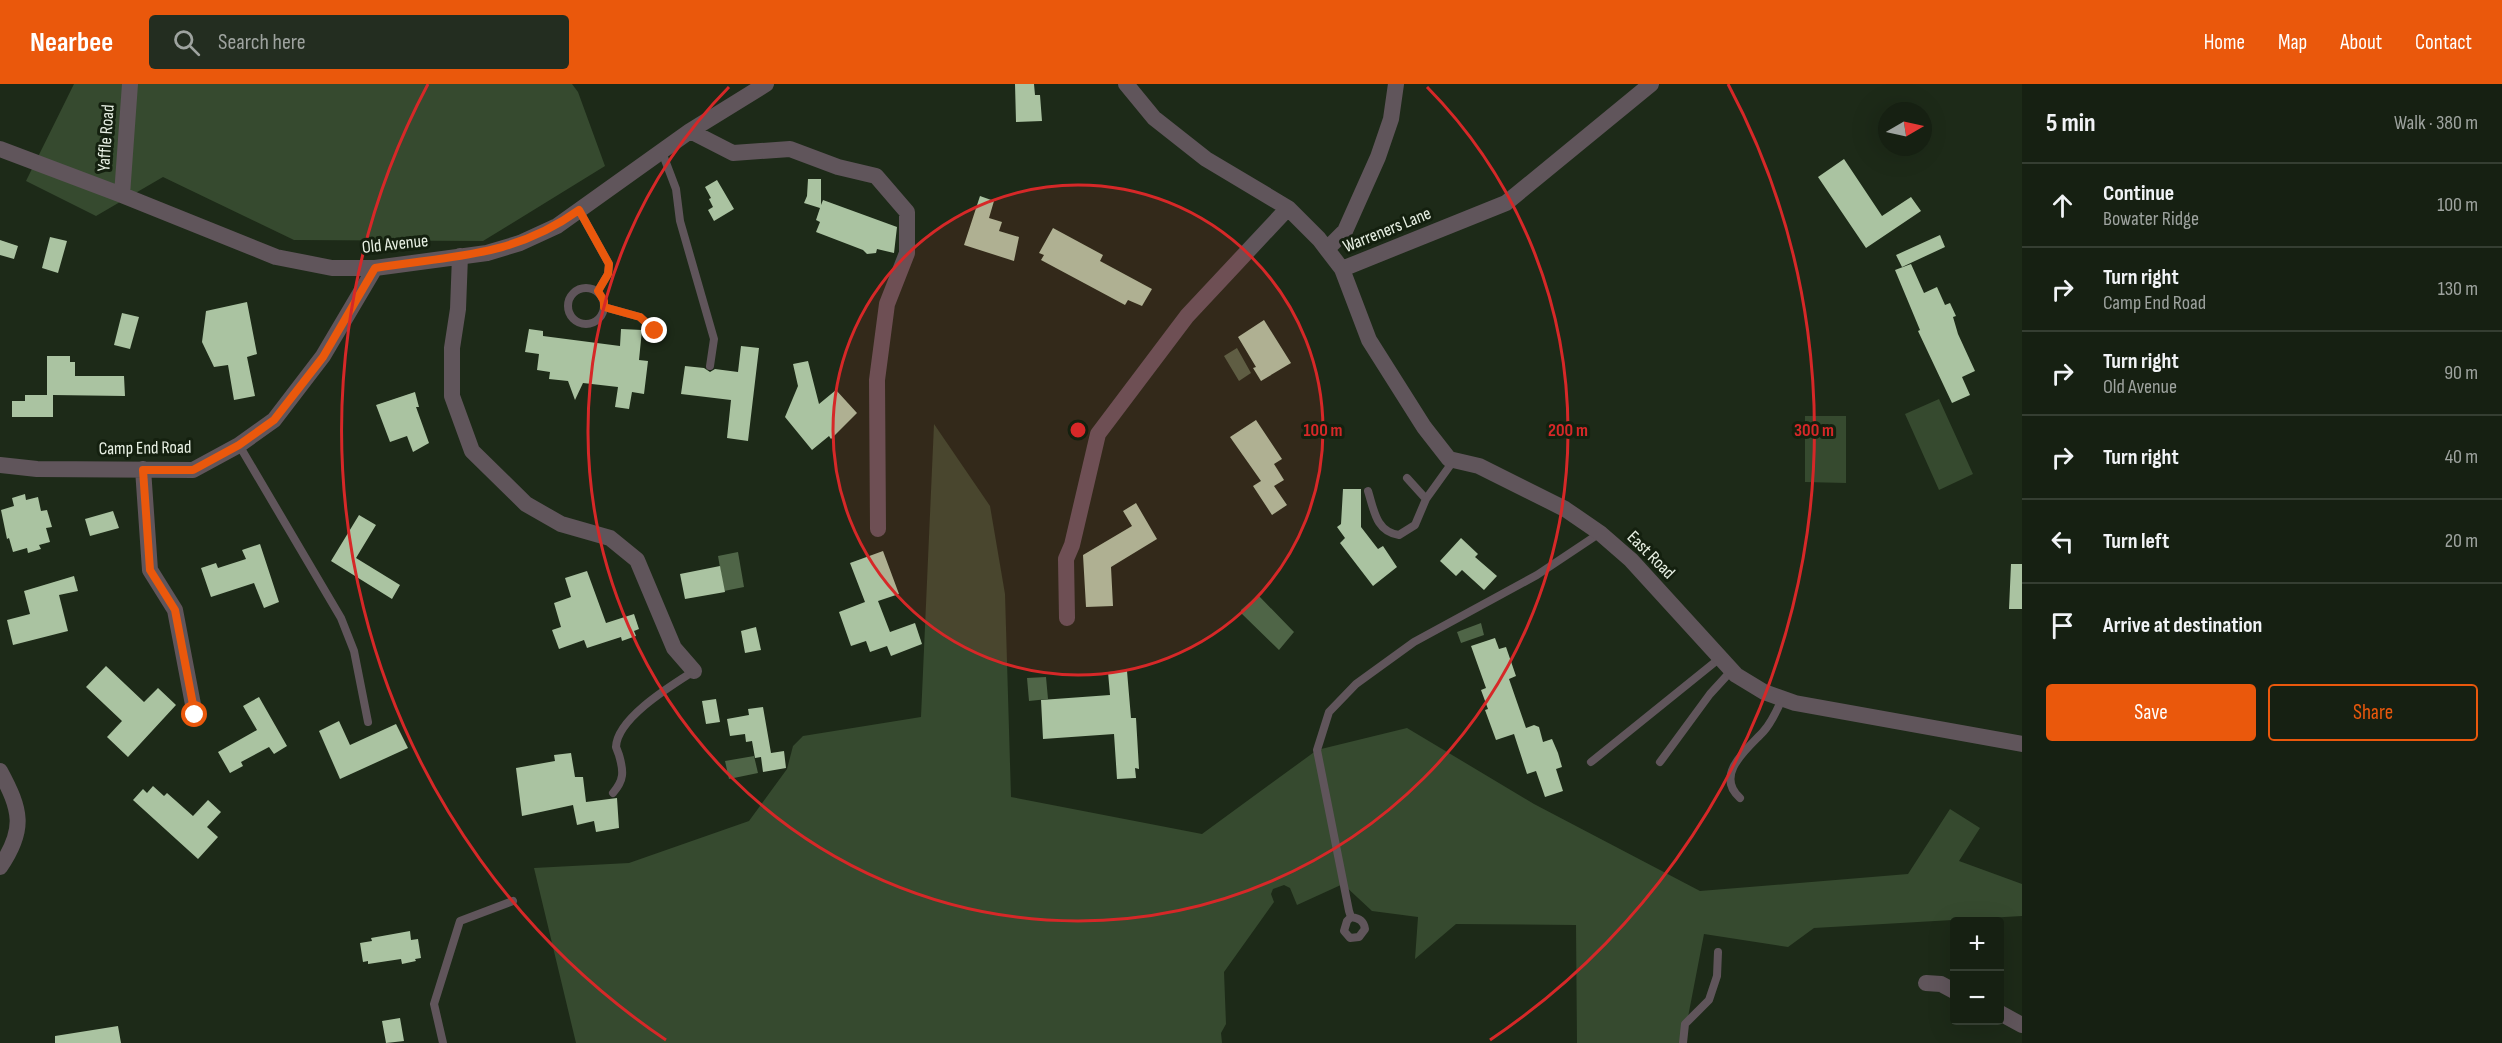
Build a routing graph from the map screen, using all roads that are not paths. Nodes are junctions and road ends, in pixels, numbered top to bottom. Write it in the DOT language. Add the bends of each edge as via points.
graph roads {
  1 [pos="129,84"];
  2 [pos="766,84"];
  3 [pos="1126,84"];
  4 [pos="1396,84"];
  5 [pos="1651,84"];
  6 [pos="747,89"];
  7 [pos="690,131"];
  8 [pos="0,149"];
  9 [pos="662,152"];
  10 [pos="122,195"];
  11 [pos="1288,208"];
  12 [pos="579,210"];
  13 [pos="1327,249"];
  14 [pos="460,256"];
  15 [pos="375,268"];
  16 [pos="1342,269"];
  17 [pos="598,291"];
  18 [pos="604,307"];
  19 [pos="655,331"];
  20 [pos="710,366"];
  21 [pos="239,445"];
  22 [pos="1454,460"];
  23 [pos="0,465"];
  24 [pos="143,470"];
  25 [pos="1407,478"];
  26 [pos="1368,491"];
  27 [pos="1426,499"];
  28 [pos="878,529"];
  29 [pos="1600,533"];
  30 [pos="1067,618"];
  31 [pos="1720,658"];
  32 [pos="1732,670"];
  33 [pos="694,671"];
  34 [pos="1782,699"];
  35 [pos="195,715"];
  36 [pos="368,722"];
  37 [pos="2022,744"];
  38 [pos="1591,762"];
  39 [pos="1660,762"];
  40 [pos="0,771"];
  41 [pos="613,793"];
  42 [pos="1740,798"];
  43 [pos="0,867"];
  44 [pos="513,901"];
  45 [pos="1351,917"];
  46 [pos="1718,952"];
  47 [pos="1926,983"];
  48 [pos="1950,989"];
  49 [pos="2004,1015"];
  50 [pos="2022,1025"];
  51 [pos="442,1043"];
  52 [pos="1683,1043"];
  1 -- 10 [label="street, Yaffle Road"];
  2 -- 6 [label="street, Old Avenue"];
  3 -- 11 [label="street, Warreners Lane" via="1154,118 1206,159"];
  4 -- 13 [label="street" via="1391,119 1378,157 1345,231"];
  5 -- 16 [label="street, Warreners Lane" via="1506,203"];
  6 -- 7 [label="street, Old Avenue"];
  7 -- 9 [label="street, Old Avenue"];
  7 -- 28 [label="street" via="733,153 790,149 876,176 907,212 907,253 887,304 877,380"];
  8 -- 10 [label="street, Old Avenue"];
  9 -- 12 [label="street, Old Avenue"];
  9 -- 20 [label="lane" via="676,189 680,221 714,339"];
  10 -- 15 [label="street, Old Avenue" via="276,257 332,268"];
  11 -- 13 [label="street, Warreners Lane"];
  11 -- 30 [label="street" via="1187,316 1098,434 1066,559"];
  12 -- 14 [label="street, Old Avenue" via="557,226 520,243"];
  12 -- 17 [label="lane" via="609,264"];
  13 -- 16 [label="street, Warreners Lane"];
  14 -- 15 [label="street, Old Avenue"];
  14 -- 33 [label="street" via="452,396 472,451 526,504 561,524 610,538 637,560 674,648"];
  15 -- 21 [label="street, Camp End Road" via="323,357 274,420"];
  16 -- 22 [label="street" via="1369,340 1424,427 1449,459"];
  17 -- 18 [label="lane"];
  17 -- 18 [label="lane" via="586,287 574,291 568,302 569,315 579,323 591,323 600,317"];
  18 -- 19 [label="lane" via="640,317"];
  21 -- 24 [label="street, Camp End Road" via="193,470"];
  21 -- 36 [label="lane" via="341,618 354,651"];
  22 -- 27 [label="lane"];
  22 -- 29 [label="street, East Road" via="1479,466 1523,486"];
  23 -- 24 [label="street, Camp End Road"];
  24 -- 35 [label="street" via="150,570 175,610"];
  25 -- 27 [label="lane"];
  26 -- 27 [label="lane" via="1379,525 1388,533 1399,535 1414,525"];
  29 -- 31 [label="street, East Road" via="1647,577"];
  29 -- 45 [label="lane" via="1537,575 1414,642 1356,684 1329,712 1317,750"];
  31 -- 32 [label="street, East Road"];
  31 -- 38 [label="lane"];
  32 -- 34 [label="street, East Road"];
  32 -- 39 [label="lane"];
  33 -- 41 [label="lane" via="664,689 624,726 616,747 624,772"];
  34 -- 37 [label="street, East Road"];
  34 -- 42 [label="lane" via="1764,731 1735,763 1729,781"];
  40 -- 43 [label="street" via="12,793 18,830 13,848"];
  44 -- 51 [label="lane" via="460,921 434,1004"];
  46 -- 52 [label="lane" via="1717,976 1708,1000 1685,1024"];
  47 -- 48 [label="street"];
  49 -- 50 [label="street"];
}
